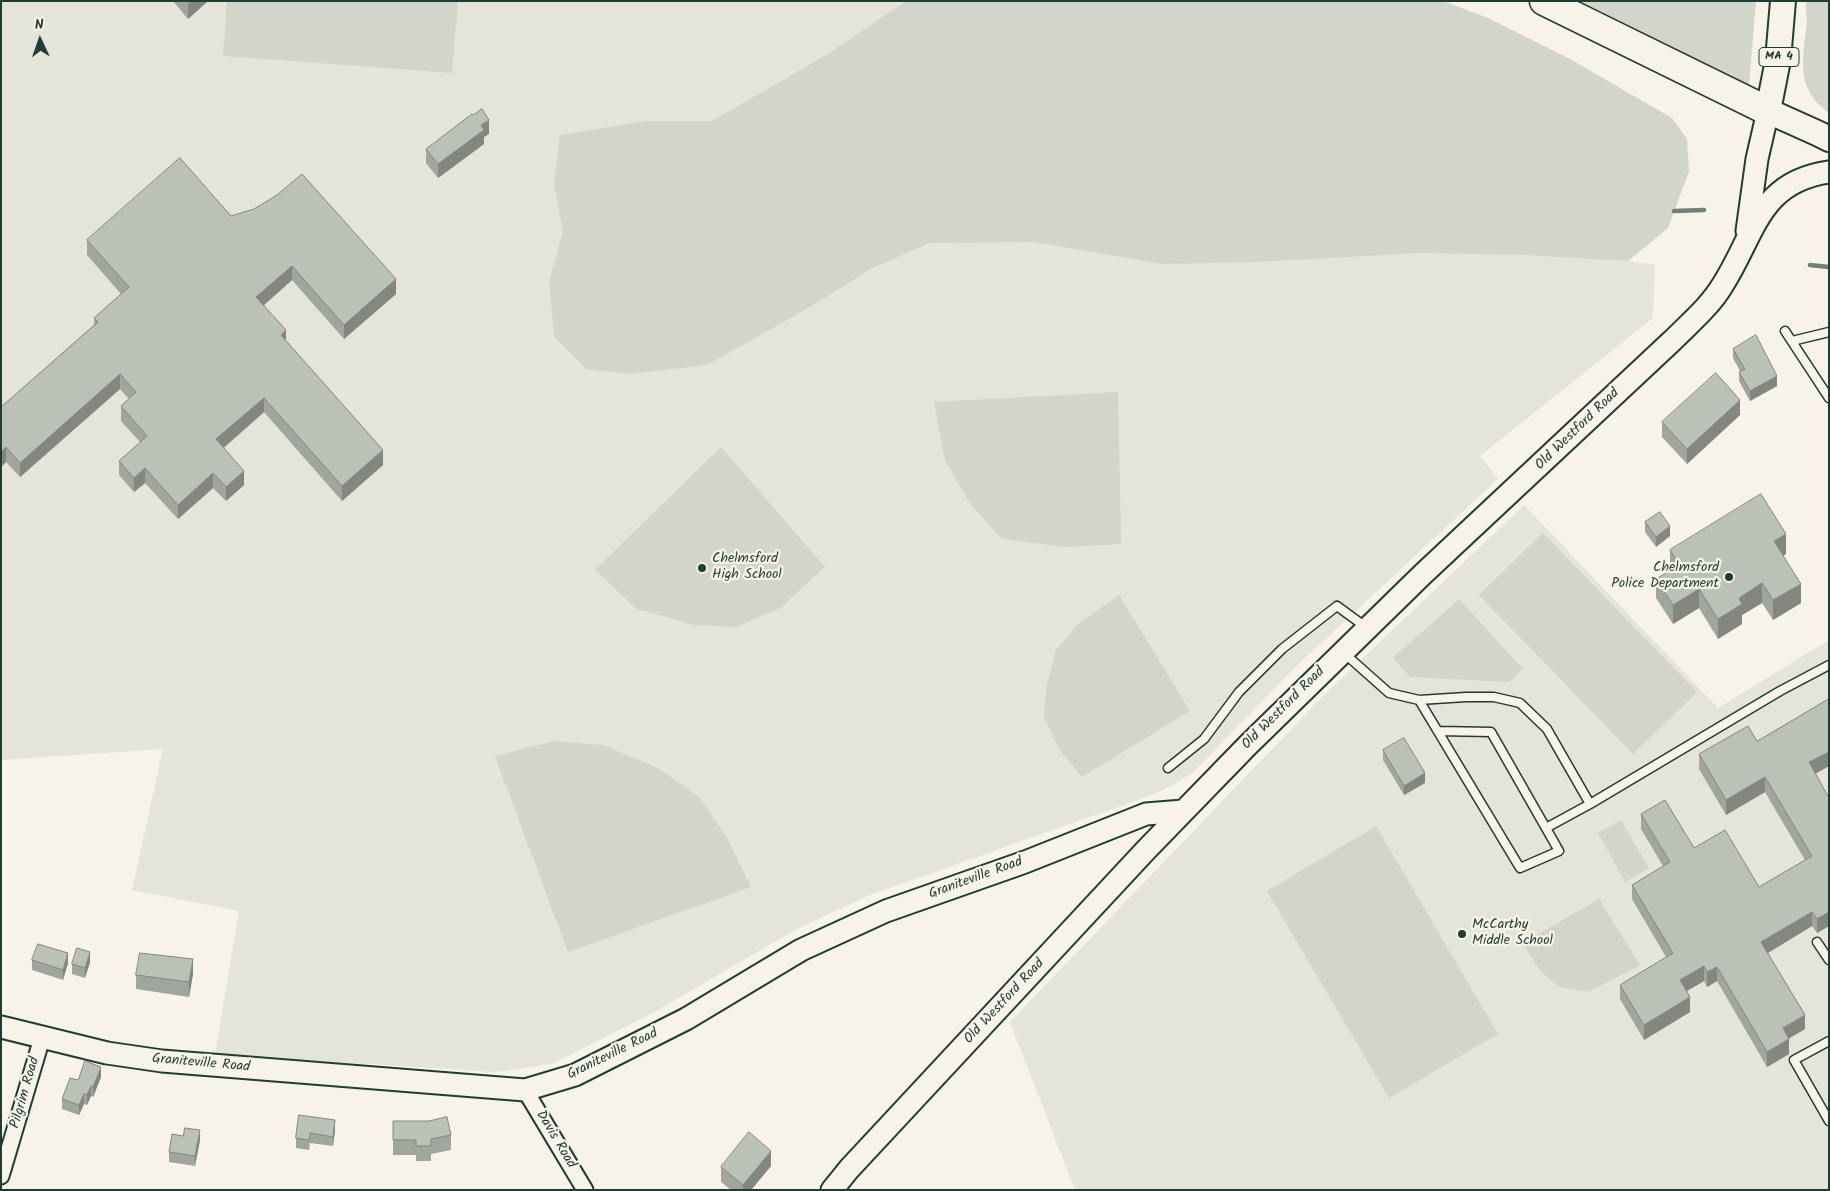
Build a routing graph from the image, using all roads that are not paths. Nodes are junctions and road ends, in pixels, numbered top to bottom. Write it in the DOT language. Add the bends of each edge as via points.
graph roads {
  1 [pos="1544,1"];
  2 [pos="1784,1"];
  3 [pos="1768,111"];
  4 [pos="1829,139"];
  5 [pos="1829,172"];
  6 [pos="1746,241"];
  7 [pos="1785,331"];
  8 [pos="1829,332"];
  9 [pos="1792,341"];
  10 [pos="1829,398"];
  11 [pos="1367,628"];
  12 [pos="1342,651"];
  13 [pos="1829,665"];
  14 [pos="1419,700"];
  15 [pos="1438,731"];
  16 [pos="1168,768"];
  17 [pos="1590,804"];
  18 [pos="1183,811"];
  19 [pos="1546,828"];
  20 [pos="1817,942"];
  21 [pos="1829,960"];
  22 [pos="1,1027"];
  23 [pos="42,1038"];
  24 [pos="1829,1041"];
  25 [pos="525,1090"];
  26 [pos="1829,1121"];
  27 [pos="1,1176"];
  28 [pos="585,1190"];
  29 [pos="832,1190"];
  1 -- 3 [label="highway"];
  2 -- 3 [label="main road, MA 4" via="1778,60"];
  3 -- 4 [label="main road"];
  3 -- 6 [label="main road, Old Westford Road" via="1757,159"];
  5 -- 6 [label="main road, Old Westford Road" via="1802,178 1778,191"];
  6 -- 11 [label="main road, Old Westford Road" via="1722,287 1673,340"];
  7 -- 9 [label="lane"];
  8 -- 9 [label="lane"];
  9 -- 10 [label="lane"];
  11 -- 12 [label="main road, Old Westford Road"];
  11 -- 16 [label="lane" via="1337,606 1282,649 1239,692 1204,739"];
  12 -- 14 [label="lane" via="1389,693"];
  12 -- 18 [label="main road, Old Westford Road"];
  13 -- 17 [label="lane"];
  14 -- 15 [label="lane"];
  14 -- 17 [label="lane" via="1494,697 1520,703 1547,729"];
  15 -- 19 [label="lane" via="1491,732"];
  15 -- 19 [label="lane" via="1520,868 1559,851"];
  17 -- 19 [label="lane"];
  18 -- 25 [label="main road, Graniteville Road" via="1146,814 1025,862 886,911 801,950 686,1019 575,1075"];
  18 -- 29 [label="main road, Old Westford Road" via="848,1169"];
  20 -- 21 [label="lane"];
  22 -- 23 [label="main road, Graniteville Road"];
  23 -- 25 [label="main road, Graniteville Road" via="162,1061"];
  23 -- 27 [label="street, Pilgrim Road"];
  24 -- 26 [label="lane" via="1794,1060"];
  25 -- 28 [label="street, Davis Road"];
}
